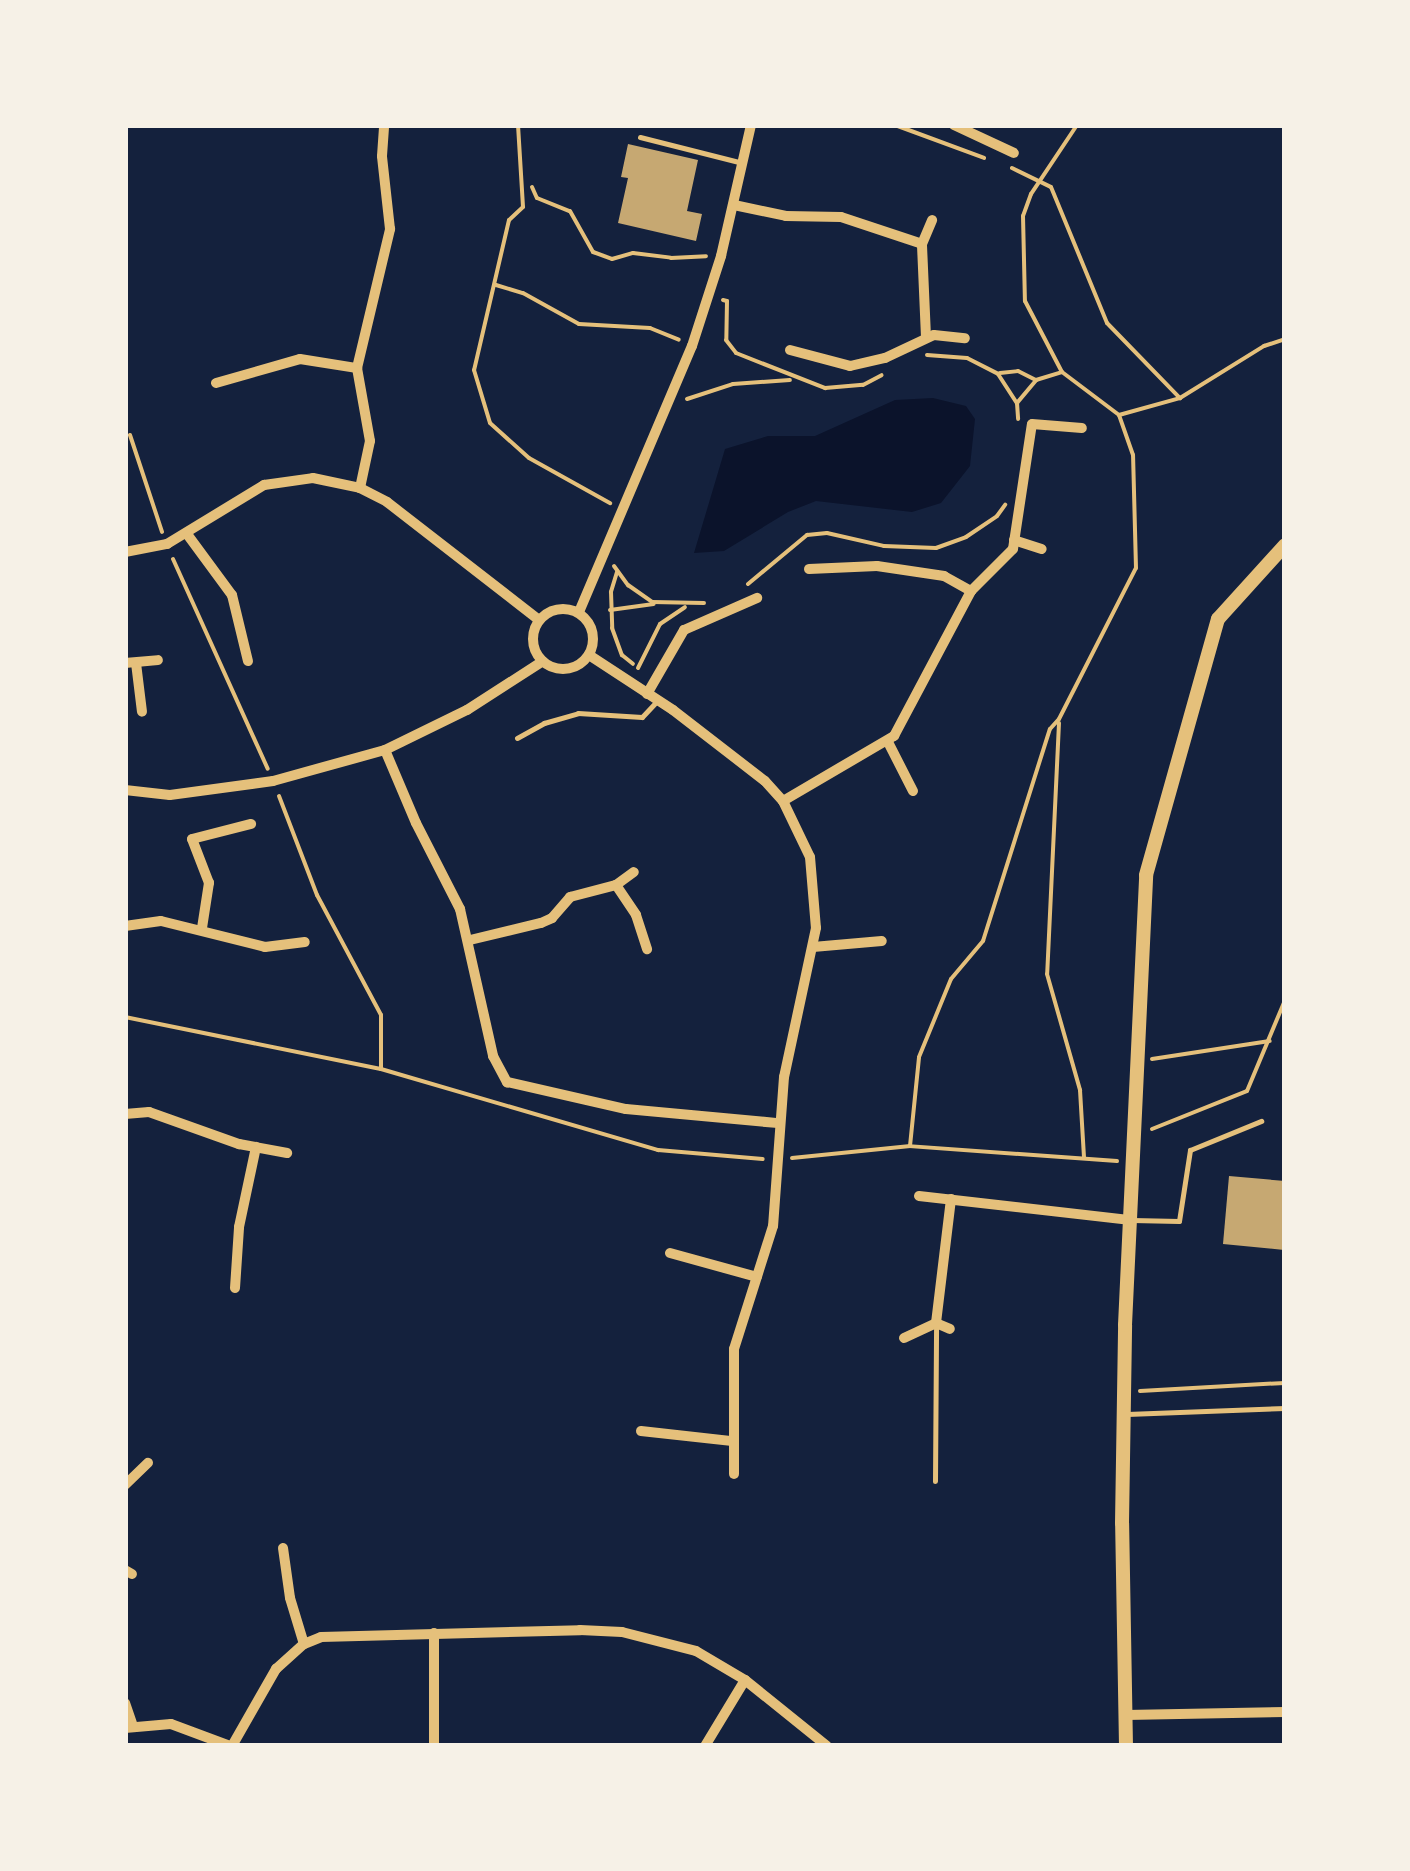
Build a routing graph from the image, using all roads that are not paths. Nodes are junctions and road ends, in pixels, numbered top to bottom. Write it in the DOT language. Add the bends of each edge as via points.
graph roads {
  1 [pos="384,125"];
  2 [pos="751,125"];
  3 [pos="954,125"];
  4 [pos="640,136"];
  5 [pos="1014,153"];
  6 [pos="744,163"];
  7 [pos="734,205"];
  8 [pos="932,220"];
  9 [pos="922,244"];
  10 [pos="926,337"];
  11 [pos="965,338"];
  12 [pos="790,350"];
  13 [pos="358,368"];
  14 [pos="216,383"];
  15 [pos="1082,428"];
  16 [pos="360,488"];
  17 [pos="188,534"];
  18 [pos="1014,540"];
  19 [pos="1285,544"];
  20 [pos="1042,549"];
  21 [pos="125,552"];
  22 [pos="809,568"];
  23 [pos="971,590"];
  24 [pos="756,598"];
  25 [pos="578,612"];
  26 [pos="539,620"];
  27 [pos="589,655"];
  28 [pos="158,660"];
  29 [pos="248,661"];
  30 [pos="542,662"];
  31 [pos="131,663"];
  32 [pos="652,697"];
  33 [pos="142,712"];
  34 [pos="517,738"];
  35 [pos="888,742"];
  36 [pos="385,750"];
  37 [pos="125,790"];
  38 [pos="912,791"];
  39 [pos="783,801"];
  40 [pos="251,824"];
  41 [pos="634,872"];
  42 [pos="616,885"];
  43 [pos="125,926"];
  44 [pos="202,928"];
  45 [pos="470,940"];
  46 [pos="882,941"];
  47 [pos="305,942"];
  48 [pos="814,947"];
  49 [pos="647,949"];
  50 [pos="125,1114"];
  51 [pos="1261,1121"];
  52 [pos="778,1123"];
  53 [pos="256,1147"];
  54 [pos="288,1153"];
  55 [pos="919,1196"];
  56 [pos="951,1198"];
  57 [pos="1129,1220"];
  58 [pos="670,1253"];
  59 [pos="757,1276"];
  60 [pos="235,1288"];
  61 [pos="936,1323"];
  62 [pos="950,1329"];
  63 [pos="904,1338"];
  64 [pos="1285,1408"];
  65 [pos="1124,1414"];
  66 [pos="641,1431"];
  67 [pos="732,1442"];
  68 [pos="148,1464"];
  69 [pos="734,1474"];
  70 [pos="935,1482"];
  71 [pos="125,1485"];
  72 [pos="283,1548"];
  73 [pos="434,1633"];
  74 [pos="304,1644"];
  75 [pos="745,1680"];
  76 [pos="125,1703"];
  77 [pos="1285,1712"];
  78 [pos="1126,1715"];
  79 [pos="129,1727"];
  80 [pos="231,1746"];
  81 [pos="434,1746"];
  82 [pos="705,1746"];
  83 [pos="828,1746"];
  84 [pos="1126,1746"];
  1 -- 13 [label="street" via="388,253"];
  2 -- 6 [label="street"];
  3 -- 5 [label="street"];
  4 -- 6 [label="lane"];
  6 -- 7 [label="street"];
  7 -- 9 [label="street" via="841,218"];
  7 -- 25 [label="street" via="692,346"];
  8 -- 9 [label="street"];
  9 -- 10 [label="street"];
  10 -- 11 [label="street"];
  10 -- 12 [label="street" via="850,366"];
  13 -- 14 [label="street" via="300,359"];
  13 -- 16 [label="street" via="370,441"];
  15 -- 18 [label="street" via="1032,424"];
  16 -- 17 [label="street" via="313,478 264,485"];
  16 -- 26 [label="street" via="410,516"];
  17 -- 21 [label="street"];
  17 -- 29 [label="street" via="232,594"];
  18 -- 20 [label="street"];
  18 -- 23 [label="street" via="1000,565"];
  19 -- 57 [label="street" via="1218,618 1146,875"];
  22 -- 23 [label="street" via="877,566 944,576"];
  23 -- 35 [label="street"];
  24 -- 32 [label="street" via="684,630"];
  25 -- 26 [label="street" via="557,608"];
  25 -- 27 [label="street" via="594,632"];
  26 -- 30 [label="street" via="533,641"];
  27 -- 30 [label="street" via="570,669"];
  27 -- 32 [label="street"];
  28 -- 31 [label="street"];
  30 -- 36 [label="street" via="467,710"];
  31 -- 33 [label="street"];
  32 -- 34 [label="lane" via="642,716 578,714"];
  32 -- 39 [label="street" via="737,757"];
  35 -- 38 [label="street"];
  35 -- 39 [label="street"];
  36 -- 37 [label="street" via="273,780 170,795"];
  36 -- 45 [label="street"];
  39 -- 48 [label="street" via="810,857"];
  40 -- 44 [label="street" via="192,839 210,882"];
  41 -- 42 [label="street"];
  42 -- 45 [label="street" via="578,893 541,923"];
  42 -- 49 [label="street" via="636,914"];
  43 -- 44 [label="street" via="161,921"];
  44 -- 47 [label="street" via="265,947"];
  45 -- 52 [label="street" via="493,1056 507,1082 626,1110"];
  46 -- 48 [label="street"];
  48 -- 52 [label="street"];
  50 -- 53 [label="street" via="160,1115"];
  51 -- 57 [label="lane" via="1190,1150 1180,1221"];
  52 -- 59 [label="street" via="774,1226"];
  53 -- 54 [label="street"];
  53 -- 60 [label="street" via="239,1227"];
  55 -- 56 [label="street"];
  56 -- 57 [label="street"];
  56 -- 61 [label="street"];
  57 -- 65 [label="street"];
  58 -- 59 [label="street"];
  59 -- 67 [label="street" via="734,1349"];
  61 -- 62 [label="street"];
  61 -- 63 [label="street"];
  61 -- 70 [label="lane"];
  64 -- 65 [label="lane"];
  65 -- 78 [label="street"];
  66 -- 67 [label="street"];
  67 -- 69 [label="street"];
  68 -- 71 [label="street"];
  72 -- 74 [label="street"];
  73 -- 74 [label="street" via="334,1635"];
  73 -- 75 [label="street" via="622,1632 696,1651"];
  73 -- 81 [label="street"];
  74 -- 80 [label="street" via="276,1669"];
  75 -- 82 [label="street"];
  75 -- 83 [label="street"];
  76 -- 79 [label="street"];
  77 -- 78 [label="street"];
  78 -- 84 [label="street"];
  79 -- 80 [label="street" via="171,1724"];
}
